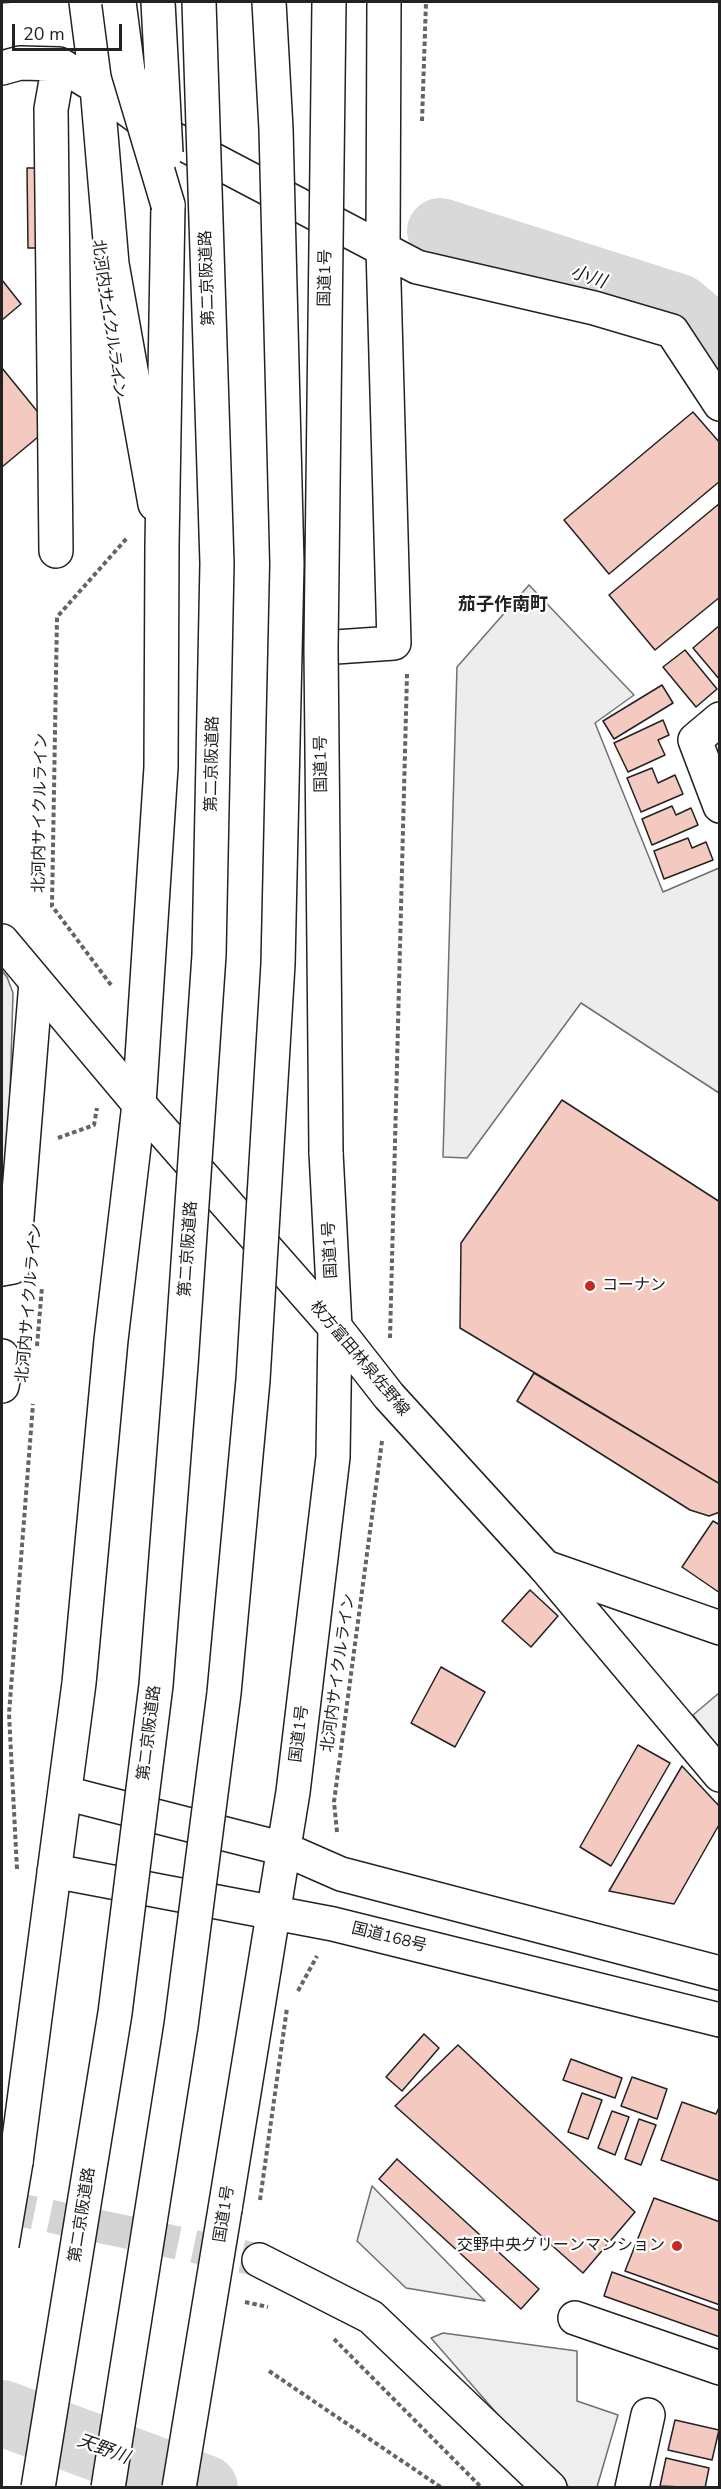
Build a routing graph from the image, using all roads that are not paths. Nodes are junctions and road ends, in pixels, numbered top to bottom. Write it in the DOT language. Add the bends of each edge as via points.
graph roads {
  1 [pos="86,2"];
  2 [pos="119,2"];
  3 [pos="158,2"];
  4 [pos="199,2"];
  5 [pos="269,2"];
  6 [pos="329,2"];
  7 [pos="384,2"];
  8 [pos="59,64"];
  9 [pos="2,68"];
  10 [pos="97,87"];
  11 [pos="168,205"];
  12 [pos="383,248"];
  13 [pos="720,404"];
  14 [pos="162,545"];
  15 [pos="56,551"];
  16 [pos="321,648"];
  17 [pos="720,719"];
  18 [pos="720,806"];
  19 [pos="2,941"];
  20 [pos="36,982"];
  21 [pos="139,1104"];
  22 [pos="2,1269"];
  23 [pos="334,1327"];
  24 [pos="2,1356"];
  25 [pos="2,1386"];
  26 [pos="544,1567"];
  27 [pos="720,1628"];
  28 [pos="720,1775"];
  29 [pos="65,1793"];
  30 [pos="284,1849"];
  31 [pos="54,1871"];
  32 [pos="275,1914"];
  33 [pos="720,1973"];
  34 [pos="720,2020"];
  35 [pos="2,2246"];
  36 [pos="259,2260"];
  37 [pos="574,2318"];
  38 [pos="720,2368"];
  39 [pos="648,2415"];
  40 [pos="38,2487"];
  41 [pos="108,2487"];
  42 [pos="179,2487"];
  43 [pos="550,2487"];
  44 [pos="632,2487"];
  1 -- 10 [label="main road"];
  2 -- 11 [label="main road, bridge" via="128,71"];
  3 -- 11 [label="main road, bridge"];
  4 -- 40 [label="main road, 第二京阪道路, bridge" via="217,563 208,967 156,1685 115,2013"];
  5 -- 41 [label="main road, bridge" via="287,564 278,964 253,1380 220,1729 181,2026"];
  6 -- 16 [label="main road, 国道1号, bridge"];
  7 -- 12 [label="main road"];
  8 -- 9 [label="main road" via="20,63"];
  8 -- 10 [label="main road"];
  8 -- 15 [label="main road" via="51,109"];
  10 -- 12 [label="main road" via="153,128"];
  10 -- 14 [label="main road" via="112,264"];
  11 -- 14 [label="main road"];
  12 -- 13 [label="main road" via="417,267 594,308 672,331"];
  12 -- 16 [label="main road" via="394,643"];
  14 -- 21 [label="main road" via="162,767"];
  16 -- 23 [label="main road, 国道1号, bridge" via="326,1152"];
  17 -- 18 [label="main road" via="695,740"];
  19 -- 20 [label="main road, 枚方富田林泉佐野線"];
  20 -- 21 [label="main road, 枚方富田林泉佐野線"];
  20 -- 22 [label="main road" via="13,1267"];
  21 -- 23 [label="main road, 枚方富田林泉佐野線"];
  21 -- 29 [label="main road"];
  23 -- 26 [label="main road, 枚方富田林泉佐野線" via="388,1396"];
  23 -- 30 [label="main road, 国道1号" via="333,1457"];
  24 -- 25 [label="main road"];
  26 -- 27 [label="main road"];
  26 -- 28 [label="main road, 枚方富田林泉佐野線"];
  29 -- 30 [label="main road"];
  29 -- 31 [label="main road"];
  30 -- 32 [label="main road, 国道1号"];
  30 -- 33 [label="main road" via="341,1874"];
  31 -- 32 [label="main road, 国道168号"];
  31 -- 35 [label="main road, bridge"];
  32 -- 34 [label="main road, 国道168号" via="333,1924"];
  32 -- 42 [label="main road, 国道1号, bridge"];
  36 -- 43 [label="main road" via="371,2317"];
  37 -- 38 [label="main road"];
  39 -- 44 [label="main road"];
}
